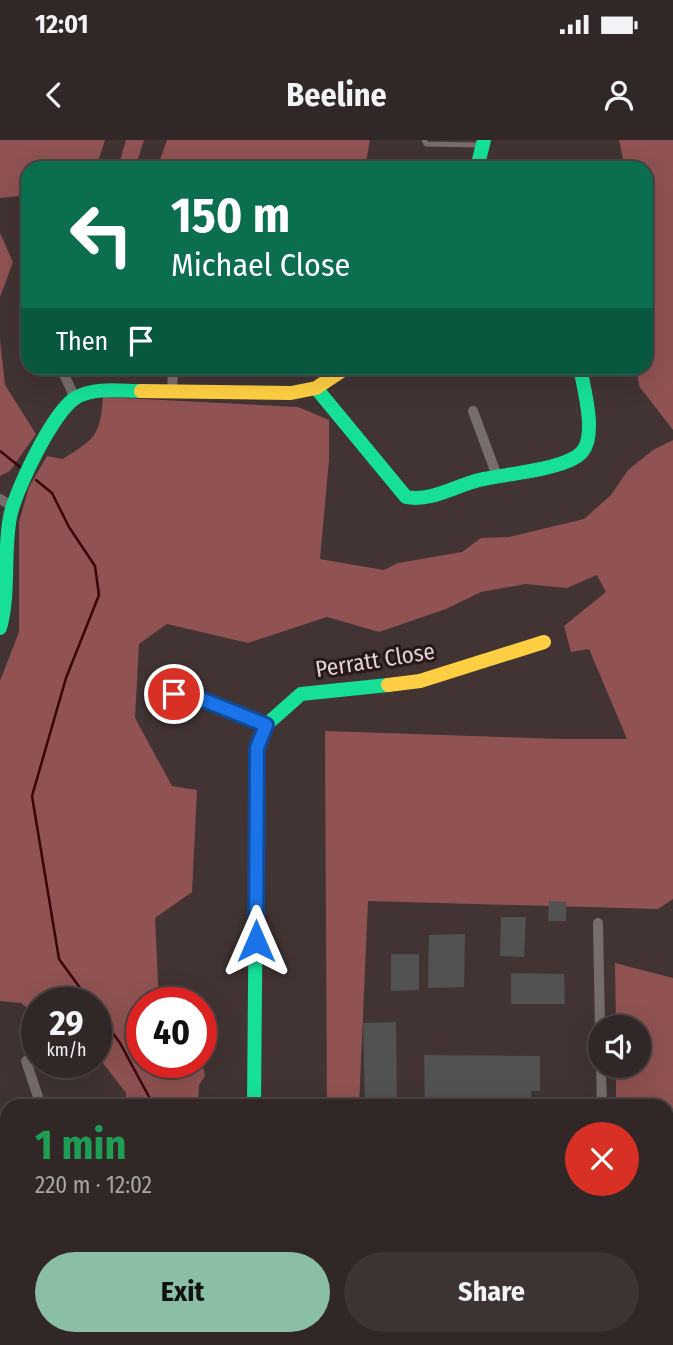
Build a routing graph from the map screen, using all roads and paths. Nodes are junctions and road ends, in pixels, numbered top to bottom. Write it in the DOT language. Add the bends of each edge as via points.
graph roads {
  1 [pos="424,140"];
  2 [pos="484,143"];
  3 [pos="479,161"];
  4 [pos="64,375"];
  5 [pos="173,375"];
  6 [pos="336,375"];
  7 [pos="581,375"];
  8 [pos="316,388"];
  9 [pos="172,393"];
  10 [pos="75,398"];
  11 [pos="473,411"];
  12 [pos="497,476"];
  13 [pos="6,502"];
  14 [pos="0,628"];
  15 [pos="544,642"];
  16 [pos="174,694"];
  17 [pos="266,725"];
  18 [pos="598,923"];
  19 [pos="600,1015"];
  20 [pos="32,1078"];
  21 [pos="601,1078"];
  22 [pos="39,1099"];
  23 [pos="254,1099"];
  24 [pos="602,1099"];
  1 -- 2 [label="lane" via="426,144"];
  2 -- 3 [label="street"];
  4 -- 10 [label="street"];
  5 -- 9 [label="street"];
  6 -- 8 [label="street"];
  7 -- 12 [label="street" via="589,429 583,451 562,463"];
  8 -- 9 [label="street" via="279,394"];
  8 -- 12 [label="street" via="412,500"];
  9 -- 10 [label="street" via="105,391"];
  10 -- 13 [label="street" via="64,408"];
  11 -- 12 [label="street"];
  13 -- 14 [label="street" via="7,594"];
  15 -- 17 [label="street, Perratt Close" via="420,681 301,694"];
  16 -- 17 [label="street" via="191,695"];
  17 -- 23 [label="street" via="257,748"];
  18 -- 19 [label="street"];
  20 -- 22 [label="street"];
  21 -- 24 [label="street"];
}
